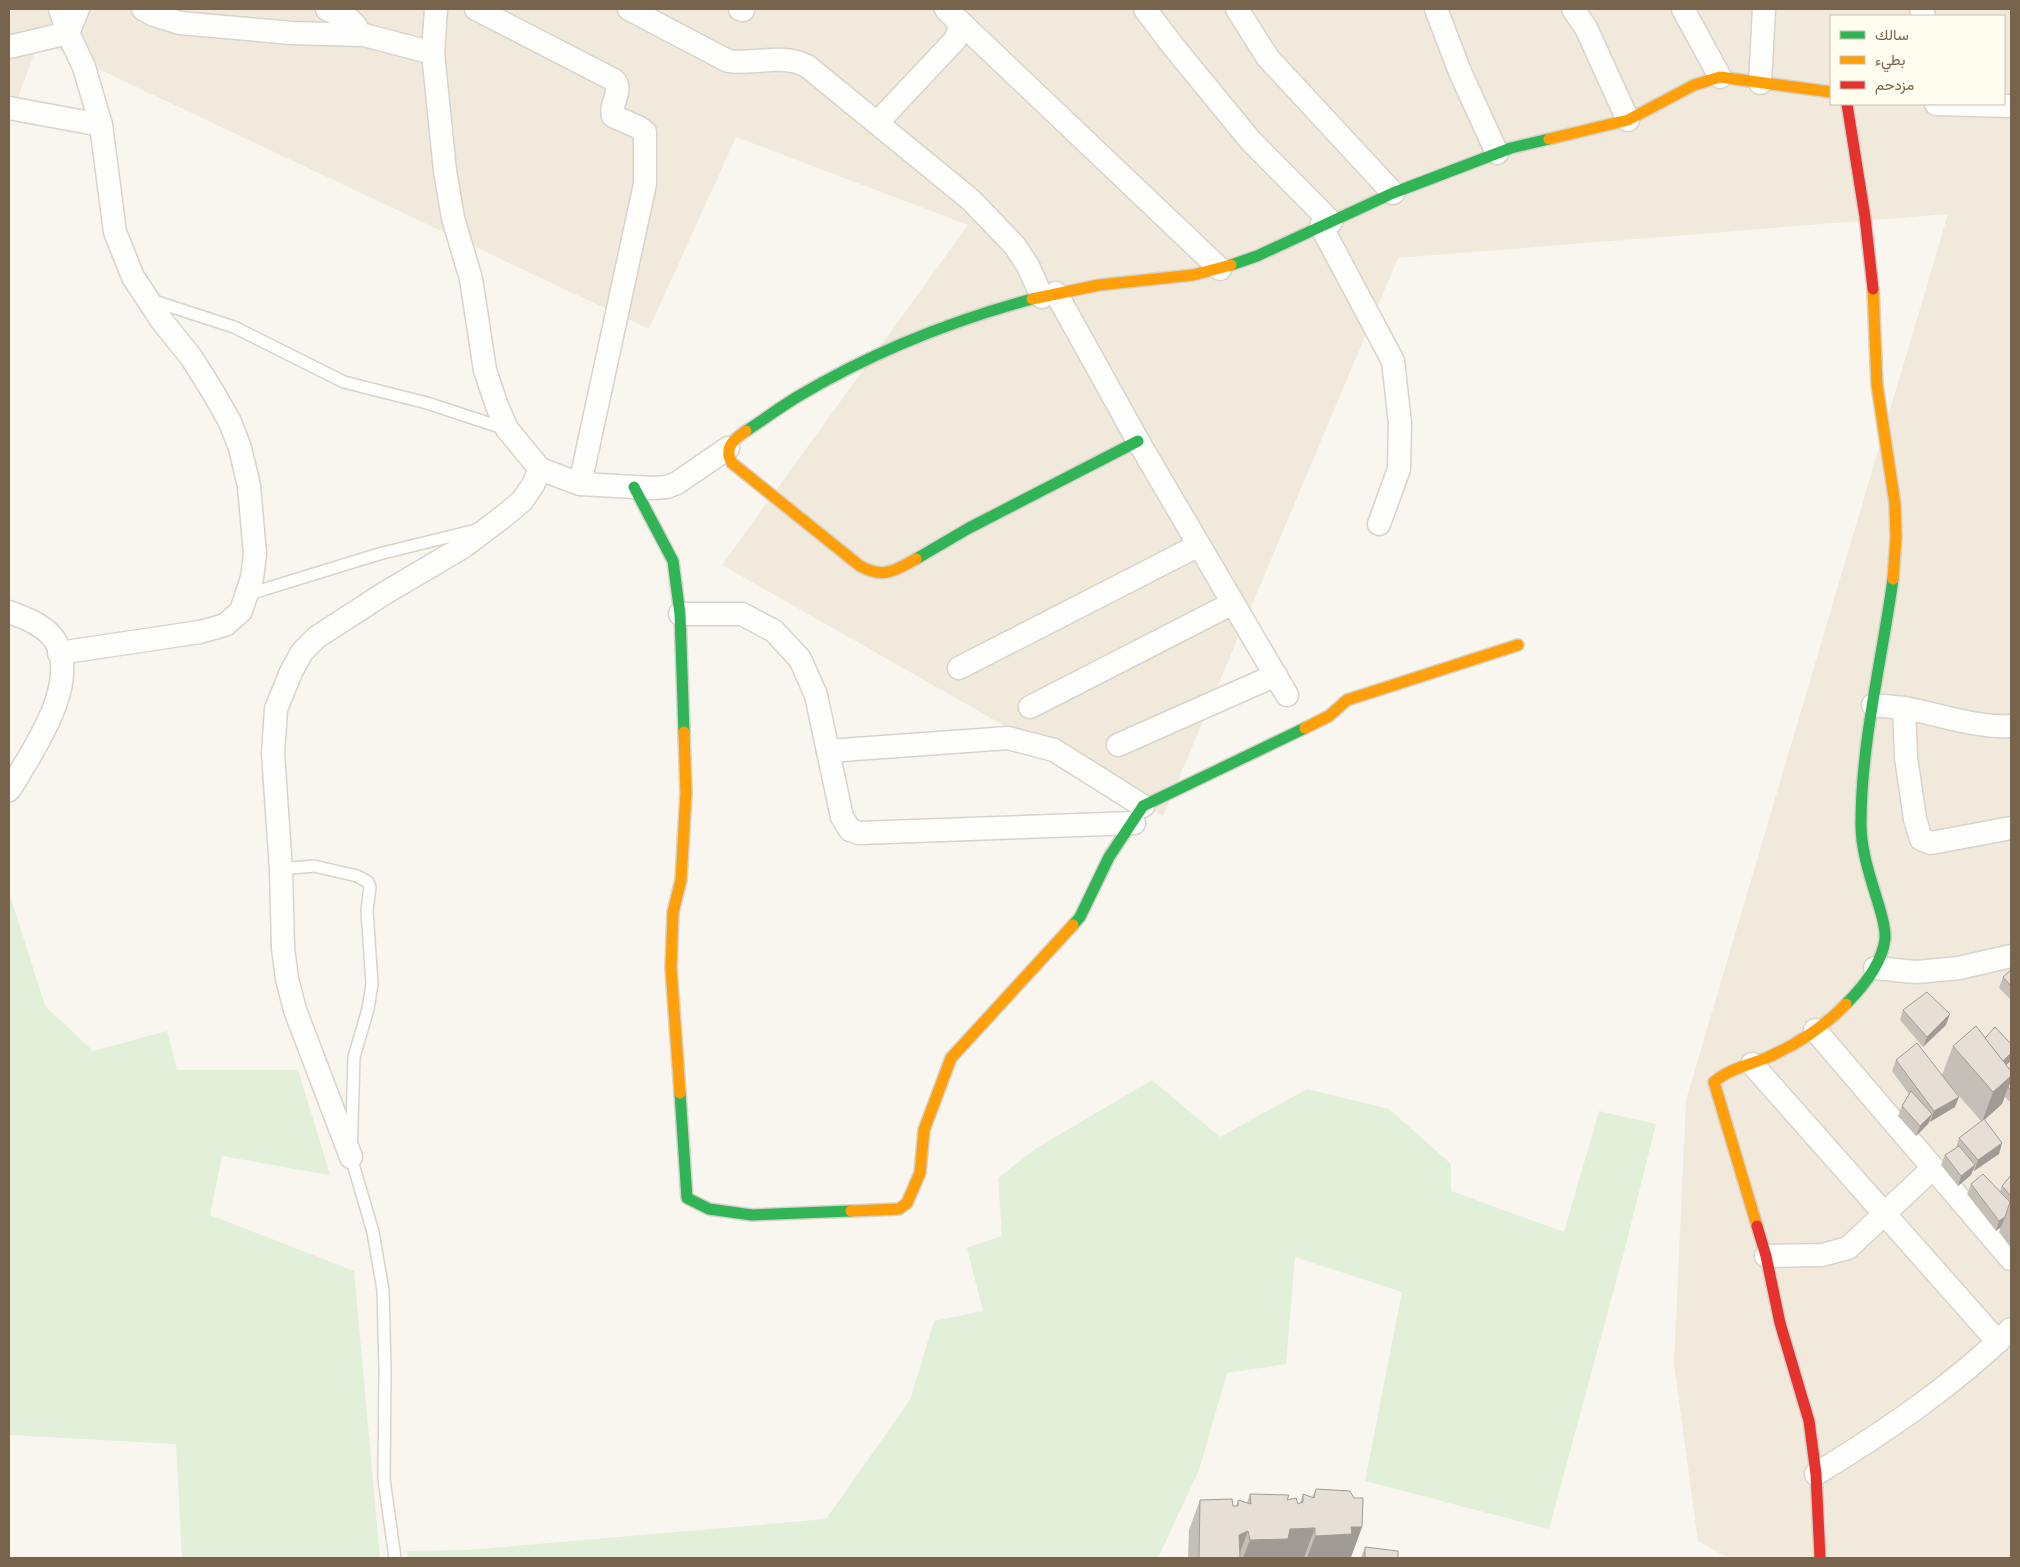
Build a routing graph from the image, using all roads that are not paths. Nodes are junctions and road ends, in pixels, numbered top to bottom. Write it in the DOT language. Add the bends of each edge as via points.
graph roads {
  1 [pos="60,9"];
  2 [pos="78,9"];
  3 [pos="143,9"];
  4 [pos="327,9"];
  5 [pos="436,9"];
  6 [pos="476,9"];
  7 [pos="628,9"];
  8 [pos="1145,9"];
  9 [pos="1236,9"];
  10 [pos="1436,9"];
  11 [pos="1573,9"];
  12 [pos="1684,9"];
  13 [pos="1764,9"];
  14 [pos="952,14"];
  15 [pos="68,32"];
  16 [pos="354,34"];
  17 [pos="9,47"];
  18 [pos="433,53"];
  19 [pos="1720,77"];
  20 [pos="1760,83"];
  21 [pos="1830,92"];
  22 [pos="1847,105"];
  23 [pos="1978,105"];
  24 [pos="2011,106"];
  25 [pos="9,108"];
  26 [pos="1628,120"];
  27 [pos="877,123"];
  28 [pos="101,125"];
  29 [pos="1497,153"];
  30 [pos="1393,193"];
  31 [pos="1326,224"];
  32 [pos="1220,269"];
  33 [pos="1049,295"];
  34 [pos="147,299"];
  35 [pos="507,429"];
  36 [pos="1138,441"];
  37 [pos="728,448"];
  38 [pos="540,469"];
  39 [pos="580,484"];
  40 [pos="634,487"];
  41 [pos="1379,524"];
  42 [pos="488,528"];
  43 [pos="1199,545"];
  44 [pos="244,595"];
  45 [pos="1233,603"];
  46 [pos="9,612"];
  47 [pos="680,614"];
  48 [pos="1518,645"];
  49 [pos="59,653"];
  50 [pos="959,668"];
  51 [pos="1276,675"];
  52 [pos="1287,694"];
  53 [pos="1873,705"];
  54 [pos="1030,707"];
  55 [pos="1904,708"];
  56 [pos="2011,726"];
  57 [pos="1118,745"];
  58 [pos="828,751"];
  59 [pos="9,790"];
  60 [pos="1138,814"];
  61 [pos="2011,828"];
  62 [pos="281,869"];
  63 [pos="2011,956"];
  64 [pos="1875,968"];
  65 [pos="1815,1030"];
  66 [pos="1752,1064"];
  67 [pos="351,1157"];
  68 [pos="1933,1168"];
  69 [pos="1884,1213"];
  70 [pos="1766,1256"];
  71 [pos="2011,1259"];
  72 [pos="2005,1335"];
  73 [pos="1816,1474"];
  74 [pos="395,1558"];
  75 [pos="1820,1558"];
  1 -- 15 [label="street"];
  2 -- 15 [label="street"];
  3 -- 16 [label="street" via="180,23 292,33"];
  4 -- 16 [label="street" via="350,20 356,26"];
  5 -- 18 [label="street"];
  6 -- 39 [label="street" via="614,80 618,88 613,116 645,132 645,184"];
  7 -- 27 [label="street" via="728,61 775,60 807,66"];
  8 -- 31 [label="street" via="1250,140"];
  9 -- 30 [label="street" via="1268,58"];
  10 -- 29 [label="street"];
  11 -- 26 [label="street" via="1586,28"];
  12 -- 19 [label="street"];
  13 -- 20 [label="street"];
  14 -- 27 [label="street" via="959,32 955,40"];
  14 -- 32 [label="street"];
  15 -- 17 [label="street"];
  15 -- 28 [label="street" via="84,67"];
  16 -- 18 [label="street"];
  18 -- 35 [label="street" via="449,200 471,279 486,370"];
  19 -- 20 [label="street"];
  19 -- 26 [label="street" via="1694,85"];
  20 -- 21 [label="street"];
  22 -- 53 [label="street" via="1870,254 1876,377 1896,535 1894,573"];
  23 -- 24 [label="street"];
  25 -- 28 [label="street"];
  26 -- 29 [label="street"];
  27 -- 33 [label="street" via="970,200 1015,246"];
  28 -- 34 [label="street" via="115,232 133,277"];
  29 -- 30 [label="street"];
  30 -- 31 [label="street"];
  31 -- 32 [label="street"];
  31 -- 41 [label="street" via="1393,360 1400,423 1399,469"];
  32 -- 33 [label="street"];
  33 -- 36 [label="street"];
  33 -- 37 [label="street" via="976,316 849,369 797,397 736,438"];
  34 -- 35 [label="lane" via="234,327 341,381 427,403"];
  34 -- 44 [label="street" via="213,392 240,448 248,486 255,554 252,578"];
  35 -- 38 [label="street"];
  36 -- 37 [label="street" via="886,574 860,566 735,466 730,461"];
  36 -- 43 [label="street"];
  37 -- 40 [label="street" via="677,483 667,487"];
  38 -- 39 [label="street"];
  38 -- 42 [label="street" via="522,500"];
  39 -- 40 [label="street"];
  40 -- 47 [label="street" via="673,561"];
  42 -- 44 [label="lane" via="380,554"];
  42 -- 62 [label="street" via="463,547 361,607 317,637 302,652 282,692 273,730"];
  43 -- 45 [label="street"];
  43 -- 50 [label="street"];
  44 -- 49 [label="street" via="241,611 235,618 214,629"];
  45 -- 51 [label="street"];
  45 -- 54 [label="street"];
  46 -- 49 [label="street" via="42,627 57,645"];
  47 -- 58 [label="street" via="742,614 774,631 800,659 816,695"];
  47 -- 60 [label="street" via="686,793 681,880 673,912 671,968 687,1198 709,1209 752,1215 899,1209 907,1203 920,1173 924,1130 951,1058 1080,917 1109,857"];
  48 -- 60 [label="street" via="1347,700 1329,716"];
  49 -- 59 [label="street" via="62,662 53,711"];
  51 -- 52 [label="street"];
  51 -- 57 [label="street"];
  53 -- 55 [label="street"];
  53 -- 64 [label="street" via="1860,826 1885,931 1883,949"];
  55 -- 56 [label="street" via="1973,723"];
  55 -- 61 [label="street" via="1906,757 1920,839 1931,843"];
  58 -- 60 [label="street" via="1008,738 1054,750"];
  58 -- 60 [label="street" via="842,817 850,830 859,833"];
  62 -- 67 [label="street" via="287,979 295,1010"];
  62 -- 67 [label="lane" via="314,866 357,876 368,882 370,887 367,911 372,984 354,1057"];
  63 -- 64 [label="street" via="1959,968 1916,972"];
  64 -- 65 [label="street" via="1852,998"];
  65 -- 66 [label="street"];
  65 -- 68 [label="street"];
  66 -- 69 [label="street"];
  66 -- 70 [label="street" via="1721,1075 1714,1084"];
  67 -- 74 [label="lane" via="373,1232 382,1290 384,1479"];
  68 -- 69 [label="street"];
  68 -- 71 [label="street"];
  69 -- 70 [label="street" via="1848,1248 1822,1255"];
  69 -- 72 [label="street"];
  70 -- 73 [label="street" via="1780,1323 1809,1421"];
  72 -- 73 [label="street" via="1951,1384"];
  73 -- 75 [label="street"];
}
